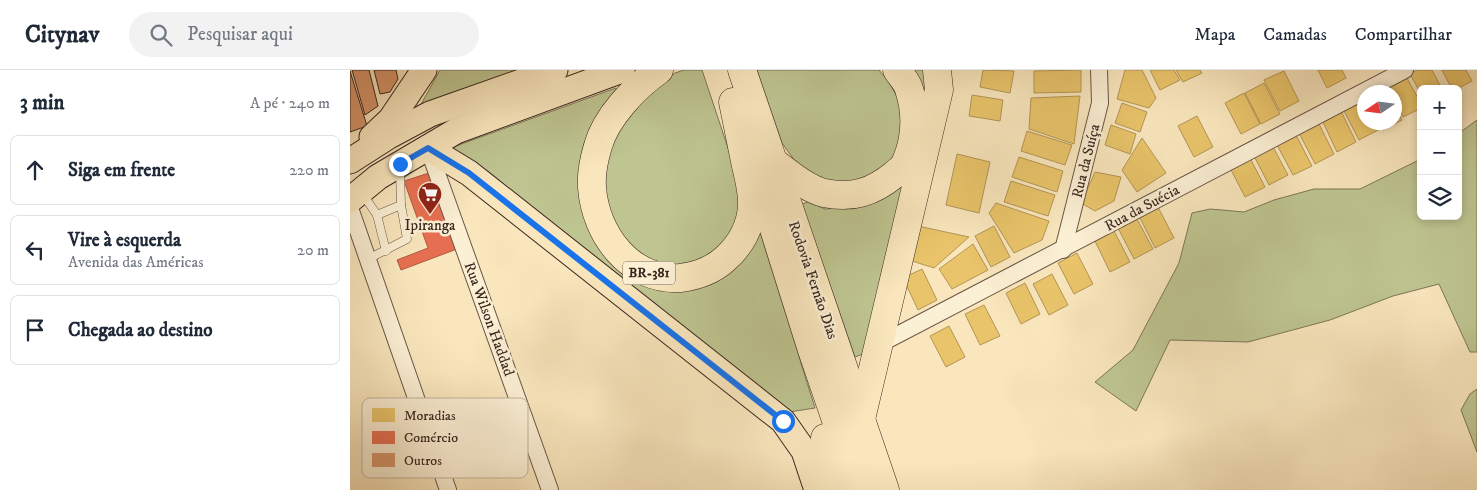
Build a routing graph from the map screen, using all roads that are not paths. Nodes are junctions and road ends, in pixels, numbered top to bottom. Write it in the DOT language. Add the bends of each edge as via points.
graph roads {
  1 [pos="424,70"];
  2 [pos="555,70"];
  3 [pos="622,70"];
  4 [pos="659,70"];
  5 [pos="897,70"];
  6 [pos="937,70"];
  7 [pos="1099,70"];
  8 [pos="1405,70"];
  9 [pos="735,85"];
  10 [pos="428,148"];
  11 [pos="350,161"];
  12 [pos="772,161"];
  13 [pos="400,164"];
  14 [pos="354,200"];
  15 [pos="401,205"];
  16 [pos="377,215"];
  17 [pos="1063,250"];
  18 [pos="386,251"];
  19 [pos="368,259"];
  20 [pos="878,345"];
  21 [pos="812,350"];
  22 [pos="416,398"];
  23 [pos="517,398"];
  24 [pos="861,419"];
  25 [pos="528,428"];
  26 [pos="444,478"];
  27 [pos="448,490"];
  28 [pos="550,490"];
  29 [pos="817,490"];
  30 [pos="835,490"];
  31 [pos="860,490"];
  32 [pos="885,490"];
  1 -- 11 [label="main road" via="391,119"];
  2 -- 11 [label="main road" via="430,114"];
  3 -- 10 [label="main road" via="456,131"];
  4 -- 9 [label="highway, BR-381" via="625,101 608,124 598,144 592,187 603,229 615,248 626,260 656,276 690,277 706,272 733,252 749,223 751,187"];
  5 -- 12 [label="highway" via="909,87 915,111 914,135 905,166 885,182 864,193 842,195 823,192 809,187"];
  6 -- 20 [label="highway" via="938,90"];
  7 -- 17 [label="street, Rua da Suíça" via="1100,103"];
  8 -- 17 [label="street, Rua da Suécia"];
  9 -- 12 [label="highway, Rodovia Fernão Dias"];
  9 -- 21 [label="highway, Rodovia Fernão Dias"];
  10 -- 13 [label="main road"];
  10 -- 23 [label="street, Rua Wilson Haddad"];
  10 -- 29 [label="main road" via="469,173 783,421 804,451"];
  12 -- 24 [label="highway, Rodovia Fernão Dias"];
  13 -- 14 [label="main road" via="378,176"];
  13 -- 15 [label="lane"];
  14 -- 16 [label="lane"];
  14 -- 19 [label="street"];
  15 -- 16 [label="lane"];
  15 -- 18 [label="lane" via="407,239"];
  16 -- 18 [label="lane"];
  17 -- 20 [label="street, Rua da Suécia"];
  18 -- 19 [label="lane"];
  19 -- 22 [label="street"];
  20 -- 24 [label="highway"];
  21 -- 30 [label="highway"];
  21 -- 31 [label="highway, Rodovia Fernão Dias"];
  24 -- 32 [label="highway, Rodovia Fernão Dias"];
  25 -- 28 [label="street, Rua Wilson Haddad"];
  26 -- 27 [label="street"];
}
